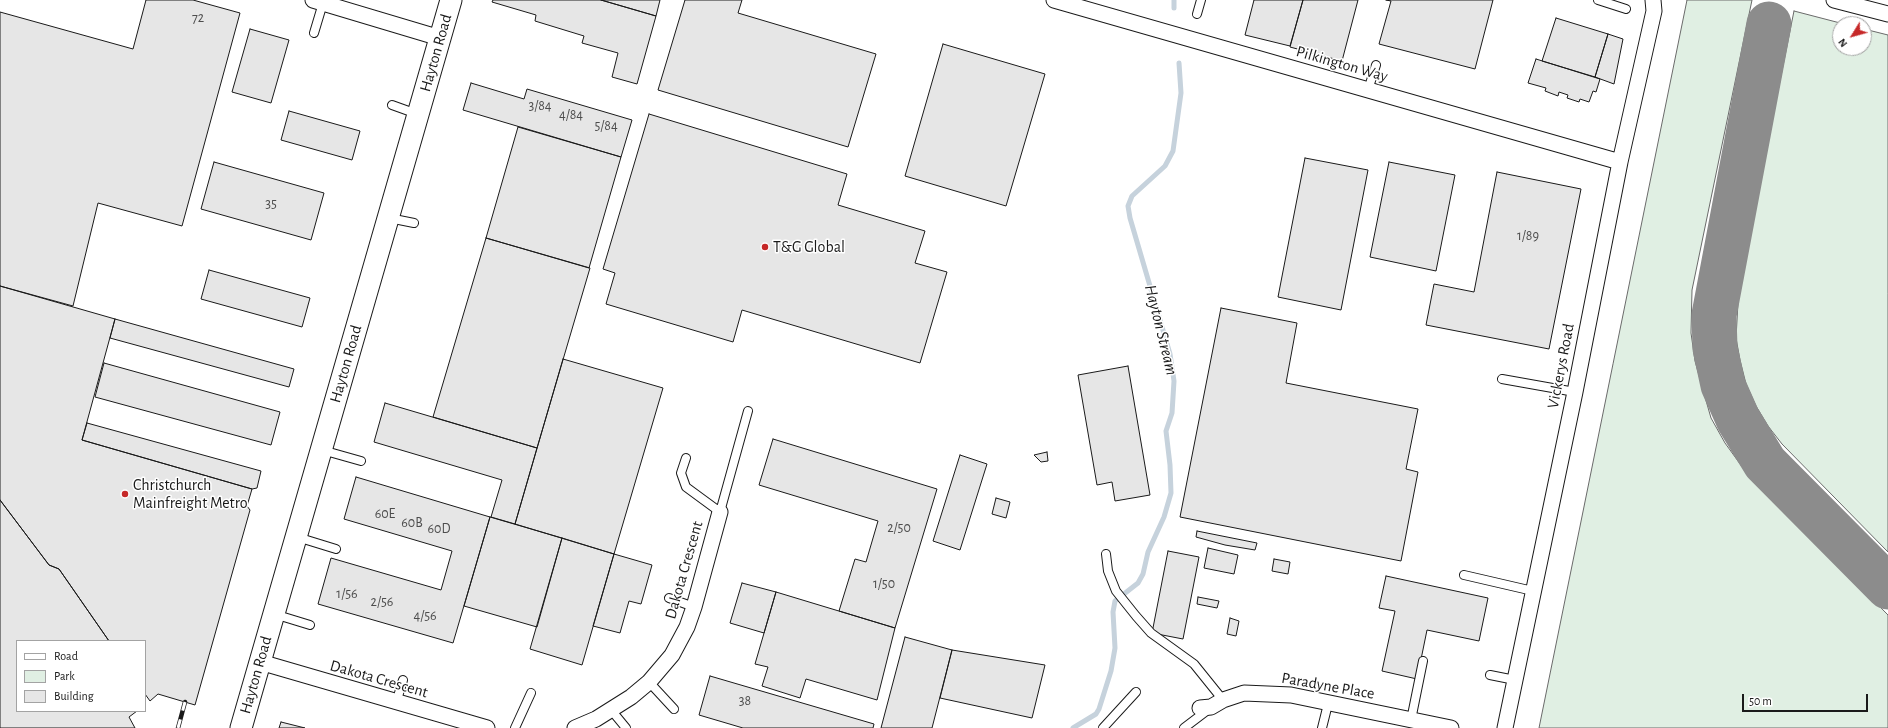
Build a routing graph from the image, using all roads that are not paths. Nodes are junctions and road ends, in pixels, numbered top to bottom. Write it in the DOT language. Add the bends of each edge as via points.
graph roads {
  1 [pos="451,0"];
  2 [pos="1054,0"];
  3 [pos="1201,0"];
  4 [pos="1598,0"];
  5 [pos="1834,0"];
  6 [pos="318,2"];
  7 [pos="1656,4"];
  8 [pos="1626,9"];
  9 [pos="1197,14"];
  10 [pos="1888,14"];
  11 [pos="314,32"];
  12 [pos="440,38"];
  13 [pos="1376,65"];
  14 [pos="1368,90"];
  15 [pos="392,105"];
  16 [pos="418,114"];
  17 [pos="1620,162"];
  18 [pos="388,218"];
  19 [pos="414,223"];
  20 [pos="1502,379"];
  21 [pos="1575,392"];
  22 [pos="748,411"];
  23 [pos="321,450"];
  24 [pos="686,458"];
  25 [pos="361,461"];
  26 [pos="720,512"];
  27 [pos="296,537"];
  28 [pos="336,549"];
  29 [pos="1106,554"];
  30 [pos="1464,575"];
  31 [pos="1533,591"];
  32 [pos="668,598"];
  33 [pos="694,607"];
  34 [pos="274,614"];
  35 [pos="310,625"];
  36 [pos="1423,660"];
  37 [pos="260,662"];
  38 [pos="1490,675"];
  39 [pos="403,680"];
  40 [pos="1514,680"];
  41 [pos="649,682"];
  42 [pos="531,692"];
  43 [pos="1136,692"];
  44 [pos="396,703"];
  45 [pos="1328,704"];
  46 [pos="1211,705"];
  47 [pos="674,709"];
  48 [pos="612,710"];
  49 [pos="1411,720"];
  50 [pos="241,728"];
  51 [pos="488,728"];
  52 [pos="515,728"];
  53 [pos="574,728"];
  54 [pos="626,728"];
  55 [pos="1103,728"];
  56 [pos="1184,728"];
  57 [pos="1322,728"];
  58 [pos="1451,728"];
  59 [pos="1505,728"];
  1 -- 12 [label="street, Hayton Road"];
  2 -- 14 [label="street, Pilkington Way"];
  3 -- 9 [label="lane"];
  4 -- 8 [label="lane"];
  5 -- 10 [label="street"];
  6 -- 11 [label="lane"];
  6 -- 12 [label="street"];
  7 -- 17 [label="street, Vickerys Road"];
  12 -- 16 [label="street, Hayton Road"];
  13 -- 14 [label="lane"];
  14 -- 17 [label="street, Pilkington Way"];
  15 -- 16 [label="lane"];
  16 -- 18 [label="street, Hayton Road"];
  17 -- 21 [label="street, Vickerys Road"];
  18 -- 19 [label="lane"];
  18 -- 23 [label="street, Hayton Road"];
  20 -- 21 [label="lane"];
  21 -- 31 [label="street, Vickerys Road"];
  22 -- 26 [label="lane"];
  23 -- 25 [label="lane"];
  23 -- 27 [label="street, Hayton Road"];
  24 -- 26 [label="lane" via="681,473 686,487"];
  26 -- 33 [label="street, Dakota Crescent"];
  27 -- 28 [label="lane"];
  27 -- 34 [label="street, Hayton Road"];
  29 -- 46 [label="lane" via="1108,571 1116,591 1151,633 1194,664"];
  30 -- 31 [label="lane"];
  31 -- 40 [label="street, Vickerys Road"];
  32 -- 33 [label="lane"];
  33 -- 41 [label="street, Dakota Crescent" via="672,655"];
  34 -- 35 [label="lane"];
  34 -- 37 [label="street, Hayton Road"];
  36 -- 49 [label="lane"];
  37 -- 44 [label="street, Dakota Crescent"];
  37 -- 50 [label="street, Hayton Road"];
  38 -- 40 [label="lane"];
  39 -- 44 [label="lane"];
  40 -- 59 [label="street, Vickerys Road"];
  41 -- 47 [label="lane"];
  41 -- 48 [label="street, Dakota Crescent"];
  42 -- 52 [label="lane"];
  43 -- 55 [label="lane"];
  44 -- 51 [label="street, Dakota Crescent"];
  45 -- 46 [label="street, Paradyne Place" via="1283,694 1244,693"];
  45 -- 49 [label="street, Paradyne Place"];
  45 -- 57 [label="lane"];
  46 -- 56 [label="lane"];
  48 -- 53 [label="street, Dakota Crescent"];
  48 -- 54 [label="lane"];
  49 -- 58 [label="street, Paradyne Place"];
}
